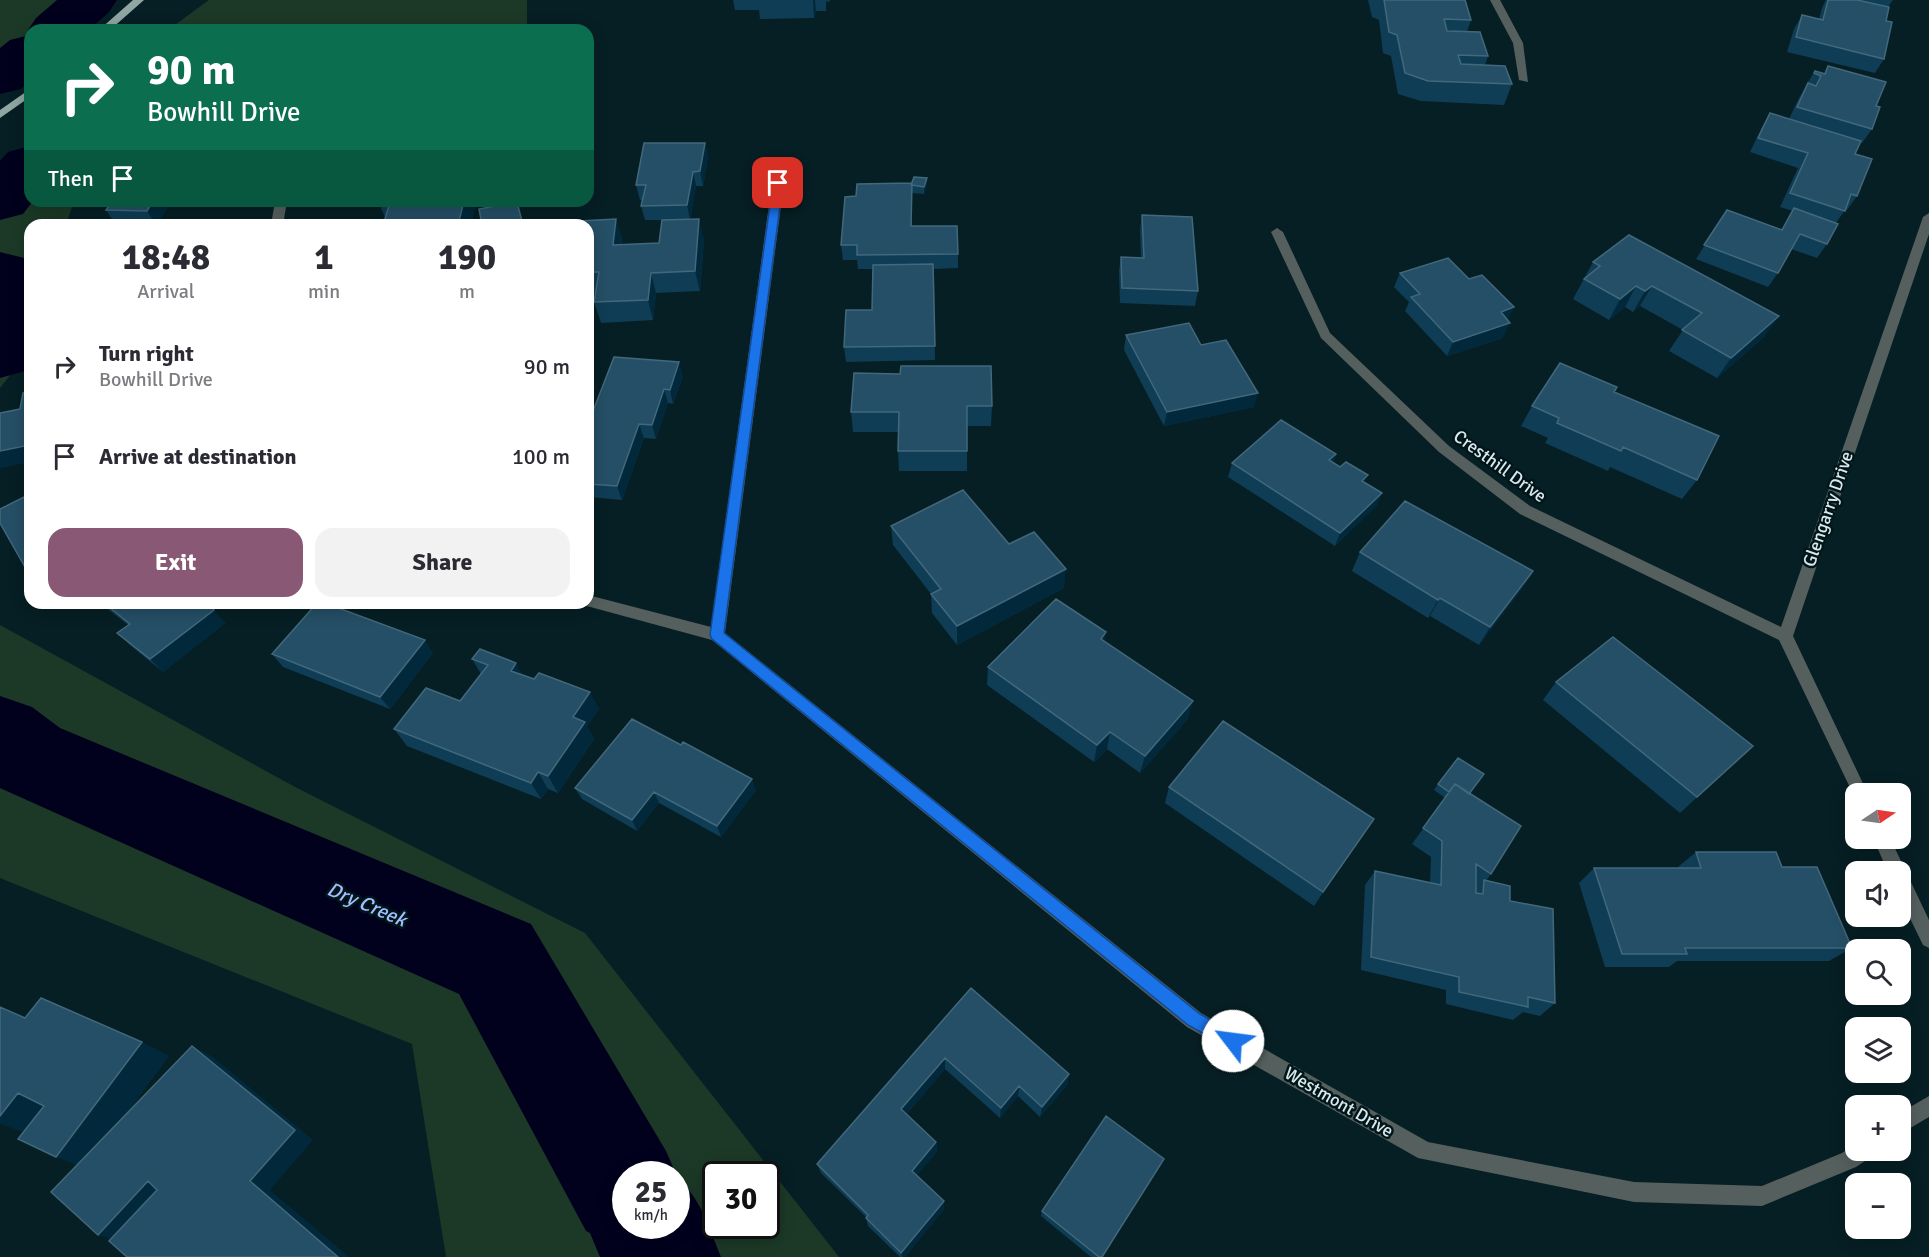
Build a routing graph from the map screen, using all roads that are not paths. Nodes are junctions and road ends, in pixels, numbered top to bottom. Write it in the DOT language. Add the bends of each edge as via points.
graph roads {
  1 [pos="139,0"];
  2 [pos="1495,0"];
  3 [pos="111,24"];
  4 [pos="1524,80"];
  5 [pos="24,97"];
  6 [pos="0,115"];
  7 [pos="778,183"];
  8 [pos="1929,217"];
  9 [pos="1277,232"];
  10 [pos="594,603"];
  11 [pos="717,635"];
  12 [pos="1785,636"];
  13 [pos="1855,783"];
  14 [pos="1911,902"];
  15 [pos="1929,939"];
  16 [pos="1929,1106"];
  17 [pos="1911,1118"];
  18 [pos="1847,1161"];
  1 -- 3 [label="main road"];
  2 -- 4 [label="street" via="1518,44"];
  5 -- 6 [label="main road"];
  7 -- 11 [label="street"];
  8 -- 12 [label="street, Glengarry Drive"];
  9 -- 12 [label="street, Cresthill Drive" via="1325,335 1444,449 1525,510"];
  10 -- 11 [label="street, Westmont Drive"];
  11 -- 18 [label="street, Westmont Drive" via="1194,1020 1425,1151 1634,1192 1762,1196"];
  12 -- 13 [label="street"];
  14 -- 15 [label="street"];
  16 -- 17 [label="street"];
}
